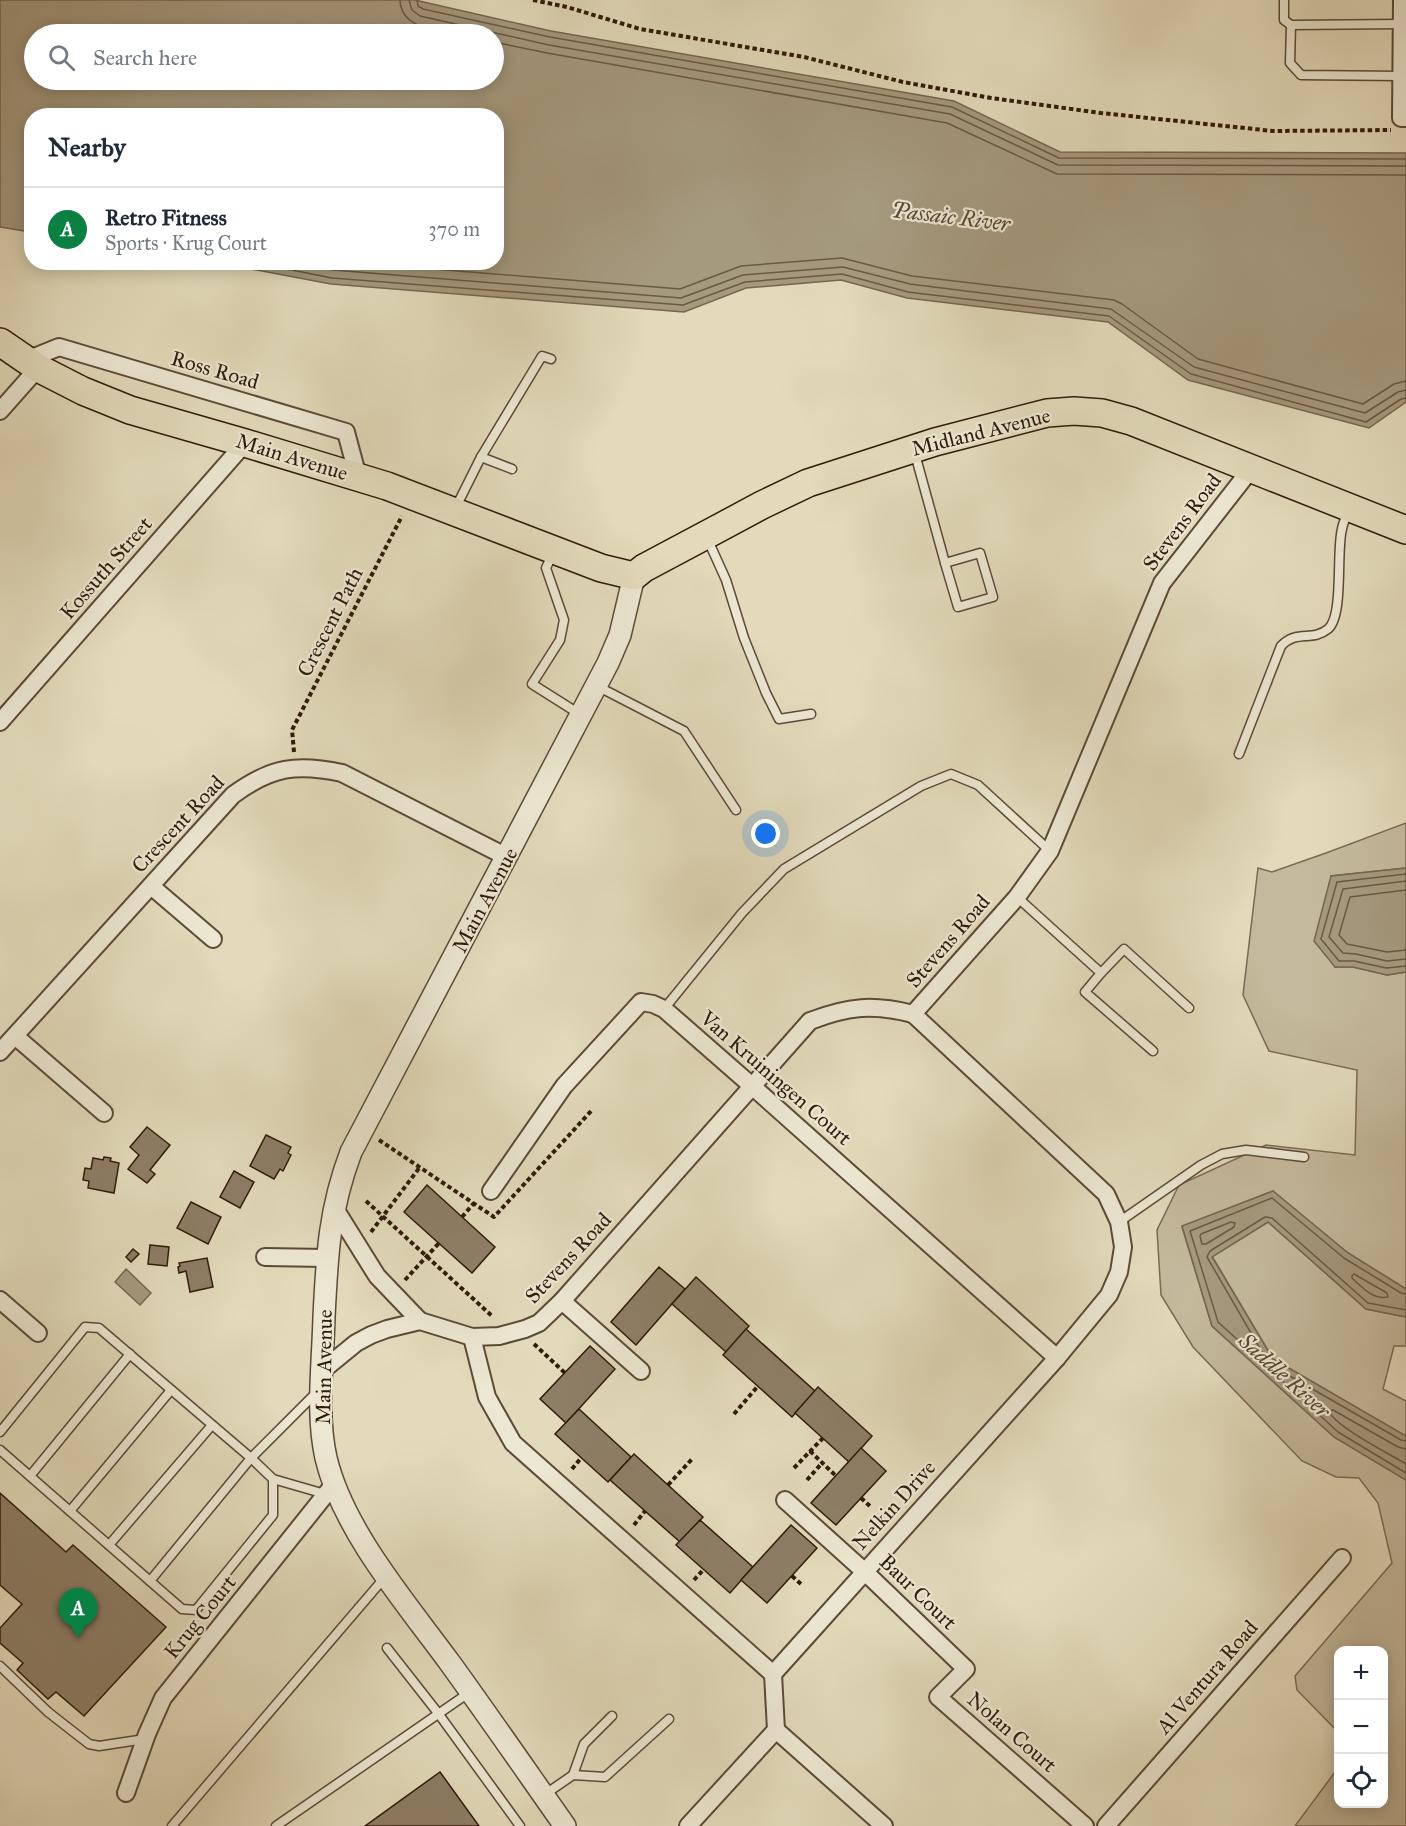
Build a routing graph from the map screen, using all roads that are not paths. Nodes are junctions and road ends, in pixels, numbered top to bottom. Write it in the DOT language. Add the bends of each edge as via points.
graph roads {
  1 [pos="1284,0"];
  2 [pos="1402,0"];
  3 [pos="1402,24"];
  4 [pos="1291,25"];
  5 [pos="1401,76"];
  6 [pos="1404,118"];
  7 [pos="0,342"];
  8 [pos="551,359"];
  9 [pos="32,364"];
  10 [pos="0,411"];
  11 [pos="245,443"];
  12 [pos="913,449"];
  13 [pos="481,457"];
  14 [pos="512,469"];
  15 [pos="1251,469"];
  16 [pos="358,477"];
  17 [pos="1349,508"];
  18 [pos="454,512"];
  19 [pos="1406,530"];
  20 [pos="706,535"];
  21 [pos="553,551"];
  22 [pos="945,563"];
  23 [pos="634,576"];
  24 [pos="597,686"];
  25 [pos="811,714"];
  26 [pos="582,715"];
  27 [pos="0,722"];
  28 [pos="1239,754"];
  29 [pos="736,810"];
  30 [pos="1050,851"];
  31 [pos="507,857"];
  32 [pos="151,886"];
  33 [pos="1017,897"];
  34 [pos="213,939"];
  35 [pos="1101,973"];
  36 [pos="1189,1008"];
  37 [pos="664,1009"];
  38 [pos="913,1014"];
  39 [pos="15,1035"];
  40 [pos="1153,1051"];
  41 [pos="0,1052"];
  42 [pos="752,1086"];
  43 [pos="104,1113"];
  44 [pos="1304,1157"];
  45 [pos="491,1191"];
  46 [pos="334,1207"];
  47 [pos="1119,1222"];
  48 [pos="265,1257"];
  49 [pos="327,1258"];
  50 [pos="0,1300"];
  51 [pos="562,1301"];
  52 [pos="420,1321"];
  53 [pos="38,1333"];
  54 [pos="472,1337"];
  55 [pos="130,1354"];
  56 [pos="1057,1358"];
  57 [pos="641,1371"];
  58 [pos="322,1378"];
  59 [pos="171,1389"];
  60 [pos="212,1425"];
  61 [pos="0,1432"];
  62 [pos="0,1450"];
  63 [pos="250,1458"];
  64 [pos="30,1476"];
  65 [pos="273,1479"];
  66 [pos="329,1489"];
  67 [pos="785,1500"];
  68 [pos="70,1511"];
  69 [pos="109,1545"];
  70 [pos="1342,1558"];
  71 [pos="865,1572"];
  72 [pos="386,1576"];
  73 [pos="150,1581"];
  74 [pos="387,1648"];
  75 [pos="0,1666"];
  76 [pos="966,1669"];
  77 [pos="773,1674"];
  78 [pos="471,1691"];
  79 [pos="438,1713"];
  80 [pos="612,1716"];
  81 [pos="669,1719"];
  82 [pos="776,1730"];
  83 [pos="145,1738"];
  84 [pos="573,1775"];
  85 [pos="126,1793"];
  86 [pos="543,1795"];
  87 [pos="172,1826"];
  88 [pos="276,1826"];
  89 [pos="520,1826"];
  90 [pos="565,1826"];
  91 [pos="688,1826"];
  92 [pos="884,1826"];
  93 [pos="1086,1826"];
  94 [pos="1106,1826"];
  1 -- 4 [label="lane" via="1284,20"];
  2 -- 3 [label="street"];
  3 -- 4 [label="lane"];
  3 -- 5 [label="street"];
  4 -- 5 [label="lane" via="1290,63 1301,75"];
  5 -- 6 [label="street"];
  7 -- 9 [label="main road, Main Avenue"];
  8 -- 13 [label="lane" via="542,356"];
  9 -- 10 [label="street"];
  9 -- 11 [label="main road, Main Avenue" via="83,392 130,410"];
  9 -- 16 [label="street, Ross Road" via="59,347 346,432"];
  11 -- 16 [label="main road, Main Avenue"];
  11 -- 27 [label="street, Kossuth Street"];
  12 -- 15 [label="main road, Midland Avenue" via="1047,413 1074,411 1131,421"];
  12 -- 20 [label="main road, Midland Avenue" via="808,483"];
  12 -- 22 [label="lane"];
  13 -- 14 [label="lane"];
  13 -- 18 [label="lane"];
  15 -- 17 [label="main road, Midland Avenue"];
  15 -- 30 [label="street, Stevens Road" via="1162,583"];
  16 -- 18 [label="main road, Main Avenue"];
  17 -- 19 [label="main road, Midland Avenue"];
  17 -- 28 [label="lane" via="1341,530 1333,623 1317,635 1297,635 1281,646"];
  18 -- 21 [label="main road, Main Avenue"];
  20 -- 23 [label="main road, Midland Avenue"];
  20 -- 25 [label="lane" via="779,719"];
  21 -- 23 [label="main road, Main Avenue"];
  21 -- 26 [label="lane" via="546,568 564,620 560,640 532,684"];
  22 -- 22 [label="lane" via="958,607 993,597 980,553"];
  23 -- 24 [label="street, Main Avenue" via="620,635"];
  24 -- 26 [label="street, Main Avenue"];
  24 -- 29 [label="lane" via="684,731"];
  26 -- 31 [label="street, Main Avenue"];
  30 -- 33 [label="street, Stevens Road"];
  30 -- 37 [label="lane" via="978,785 951,774 921,786 784,869 742,913"];
  31 -- 32 [label="street, Crescent Road" via="342,773 295,767 271,772 233,795"];
  31 -- 46 [label="street, Main Avenue" via="351,1152"];
  32 -- 34 [label="street"];
  32 -- 39 [label="street, Crescent Road"];
  33 -- 35 [label="lane"];
  33 -- 38 [label="street, Stevens Road"];
  35 -- 36 [label="lane" via="1124,949"];
  35 -- 40 [label="lane" via="1085,992"];
  37 -- 42 [label="street, Van Kruiningen Court"];
  37 -- 45 [label="street" via="641,1002 564,1086"];
  38 -- 42 [label="street, Stevens Road" via="866,1007 835,1011 810,1022"];
  38 -- 47 [label="street, Nelkin Drive" via="1106,1194"];
  39 -- 41 [label="street, Crescent Road"];
  39 -- 43 [label="street"];
  42 -- 51 [label="street, Stevens Road"];
  42 -- 56 [label="street, Van Kruiningen Court"];
  44 -- 47 [label="lane" via="1246,1150 1222,1154"];
  46 -- 49 [label="street, Main Avenue"];
  46 -- 52 [label="street, Stevens Road" via="377,1276"];
  47 -- 56 [label="street, Nelkin Drive" via="1123,1248 1119,1272 1109,1295"];
  48 -- 49 [label="street"];
  49 -- 58 [label="street, Main Avenue"];
  50 -- 53 [label="street"];
  51 -- 54 [label="street, Stevens Road" via="539,1323 525,1329 499,1336"];
  51 -- 57 [label="street"];
  52 -- 54 [label="street, Stevens Road"];
  52 -- 58 [label="street" via="356,1343"];
  54 -- 77 [label="street" via="487,1397 513,1443"];
  55 -- 59 [label="lane"];
  55 -- 61 [label="lane" via="99,1328 85,1327"];
  55 -- 64 [label="lane"];
  56 -- 71 [label="street, Nelkin Drive"];
  58 -- 63 [label="lane"];
  58 -- 66 [label="street, Main Avenue"];
  59 -- 60 [label="lane"];
  59 -- 68 [label="lane"];
  60 -- 63 [label="lane"];
  60 -- 69 [label="lane"];
  62 -- 64 [label="lane"];
  63 -- 65 [label="lane"];
  63 -- 73 [label="lane"];
  64 -- 68 [label="lane"];
  65 -- 66 [label="lane"];
  65 -- 73 [label="lane" via="273,1515 196,1610 182,1609"];
  66 -- 72 [label="street, Main Avenue"];
  66 -- 83 [label="street, Krug Court" via="164,1698"];
  67 -- 71 [label="street, Baur Court"];
  68 -- 69 [label="lane"];
  69 -- 73 [label="lane"];
  70 -- 94 [label="street, Al Ventura Road"];
  71 -- 76 [label="street, Baur Court"];
  71 -- 77 [label="street, Nelkin Drive"];
  72 -- 78 [label="street, Main Avenue"];
  72 -- 87 [label="lane"];
  74 -- 79 [label="lane"];
  75 -- 83 [label="lane" via="89,1744 99,1746"];
  76 -- 93 [label="street, Nolan Court" via="938,1697"];
  77 -- 82 [label="street"];
  78 -- 79 [label="lane"];
  78 -- 86 [label="street, Main Avenue"];
  79 -- 88 [label="lane"];
  79 -- 89 [label="lane"];
  80 -- 84 [label="lane" via="584,1744"];
  81 -- 84 [label="lane" via="604,1777"];
  82 -- 91 [label="street"];
  82 -- 92 [label="street"];
  83 -- 85 [label="street, Krug Court"];
  84 -- 86 [label="lane"];
  86 -- 90 [label="street, Main Avenue"];
}
